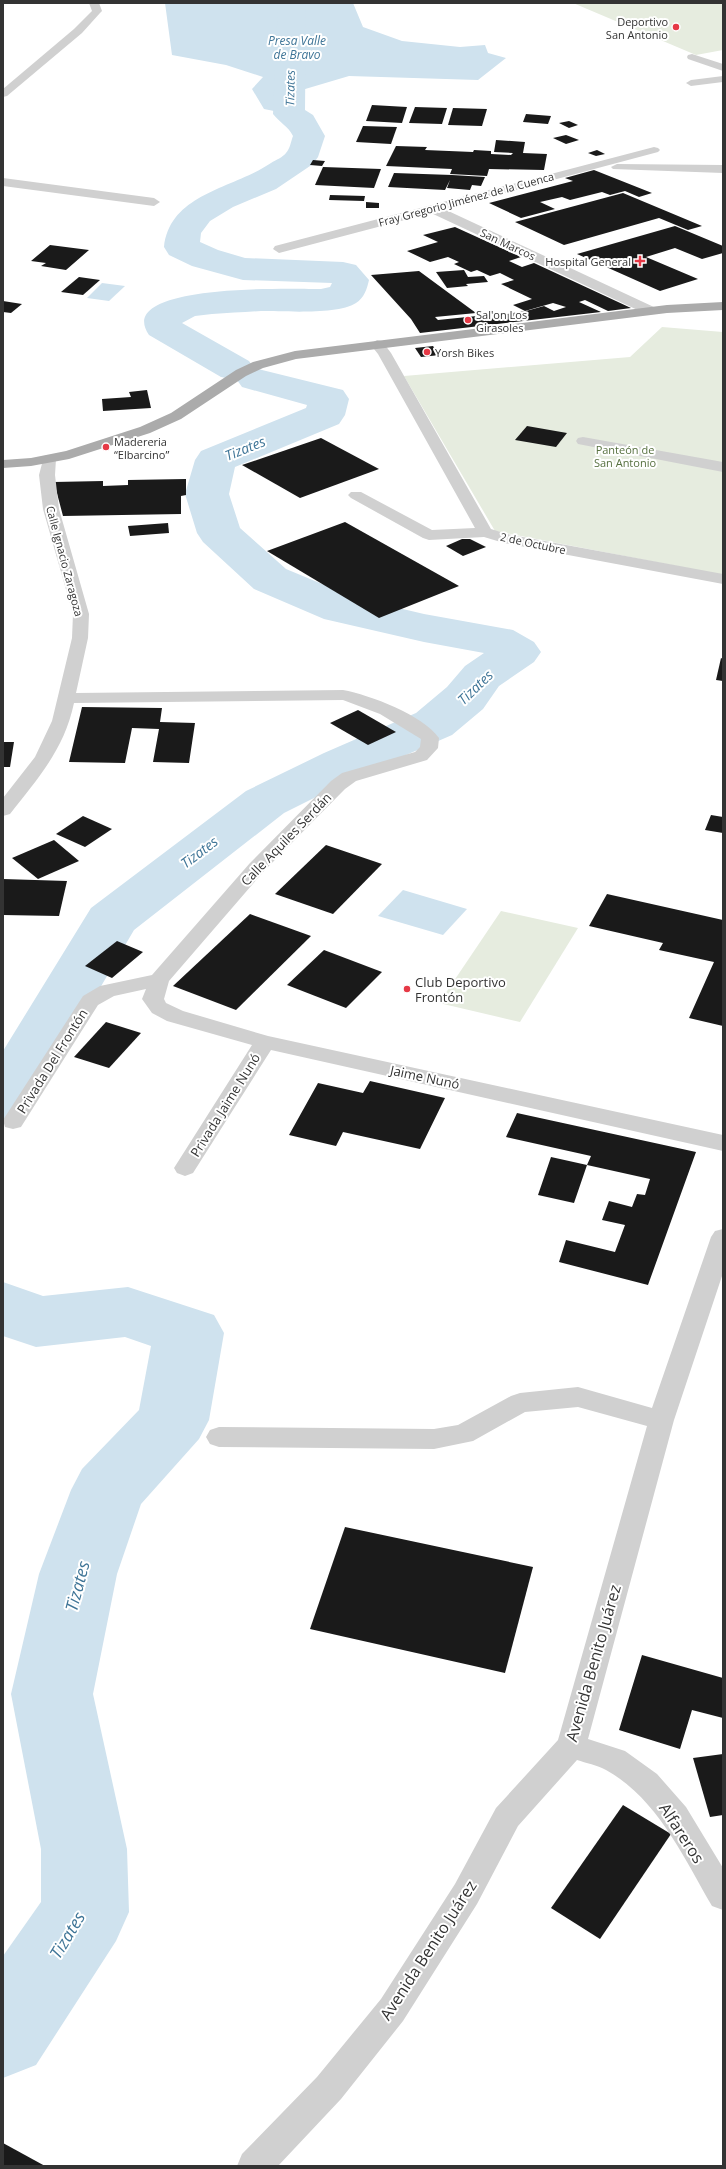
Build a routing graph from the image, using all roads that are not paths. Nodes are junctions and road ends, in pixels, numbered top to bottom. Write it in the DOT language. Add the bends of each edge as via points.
graph roads {
  1 [pos="94,3"];
  2 [pos="692,57"];
  3 [pos="723,68"];
  4 [pos="723,79"];
  5 [pos="691,83"];
  6 [pos="3,94"];
  7 [pos="654,150"];
  8 [pos="592,166"];
  9 [pos="723,169"];
  10 [pos="3,182"];
  11 [pos="154,202"];
  12 [pos="431,208"];
  13 [pos="279,249"];
  14 [pos="723,306"];
  15 [pos="651,311"];
  16 [pos="377,344"];
  17 [pos="583,441"];
  18 [pos="49,459"];
  19 [pos="3,464"];
  20 [pos="723,467"];
  21 [pos="356,495"];
  22 [pos="485,532"];
  23 [pos="723,580"];
  24 [pos="65,698"];
  25 [pos="3,810"];
  26 [pos="159,980"];
  27 [pos="265,1042"];
  28 [pos="13,1122"];
  29 [pos="723,1143"];
  30 [pos="185,1168"];
  31 [pos="723,1237"];
  32 [pos="661,1420"];
  33 [pos="219,1437"];
  34 [pos="571,1746"];
  35 [pos="723,1896"];
  36 [pos="254,2166"];
  1 -- 6 [label="street" via="97,10 78,31"];
  2 -- 3 [label="street"];
  4 -- 5 [label="street"];
  7 -- 8 [label="street, Fray Gregorio Jiménez de la Cuenca"];
  8 -- 9 [label="street"];
  8 -- 12 [label="street, Fray Gregorio Jiménez de la Cuenca"];
  10 -- 11 [label="street"];
  12 -- 13 [label="street, Fray Gregorio Jiménez de la Cuenca"];
  12 -- 15 [label="street, San Marcos"];
  14 -- 15 [label="main road"];
  15 -- 16 [label="main road"];
  16 -- 18 [label="main road" via="295,355 258,365 157,425 89,450"];
  16 -- 22 [label="street, 2 de Octubre"];
  17 -- 20 [label="street"];
  18 -- 19 [label="main road"];
  18 -- 24 [label="street, Calle Ignacio Zaragoza" via="47,476 51,509 81,614 80,638"];
  21 -- 22 [label="street" via="429,535"];
  22 -- 23 [label="street, 2 de Octubre" via="504,538"];
  24 -- 25 [label="street, Calle Ignacio Zaragoza" via="61,721 44,758"];
  24 -- 26 [label="street, Calle Aquiles Serdán" via="343,695 366,700 406,721 426,734 431,743 420,756 349,777 329,794 256,866"];
  26 -- 27 [label="street, Jaime Nunó" via="153,998 159,1008 175,1016"];
  26 -- 28 [label="street, Privada Del Frontón" via="107,991 90,1001"];
  27 -- 29 [label="street, Jaime Nunó"];
  27 -- 30 [label="street, Privada Jaime Nunó"];
  31 -- 32 [label="street, Avenida Benito Juárez"];
  32 -- 33 [label="street" via="578,1397 520,1404 464,1434 434,1439"];
  32 -- 34 [label="street, Avenida Benito Juárez"];
  34 -- 35 [label="street, Alfareros" via="616,1760 646,1783 675,1816"];
  34 -- 36 [label="street, Avenida Benito Juárez" via="507,1817 466,1894 392,2010 329,2088"];
}
